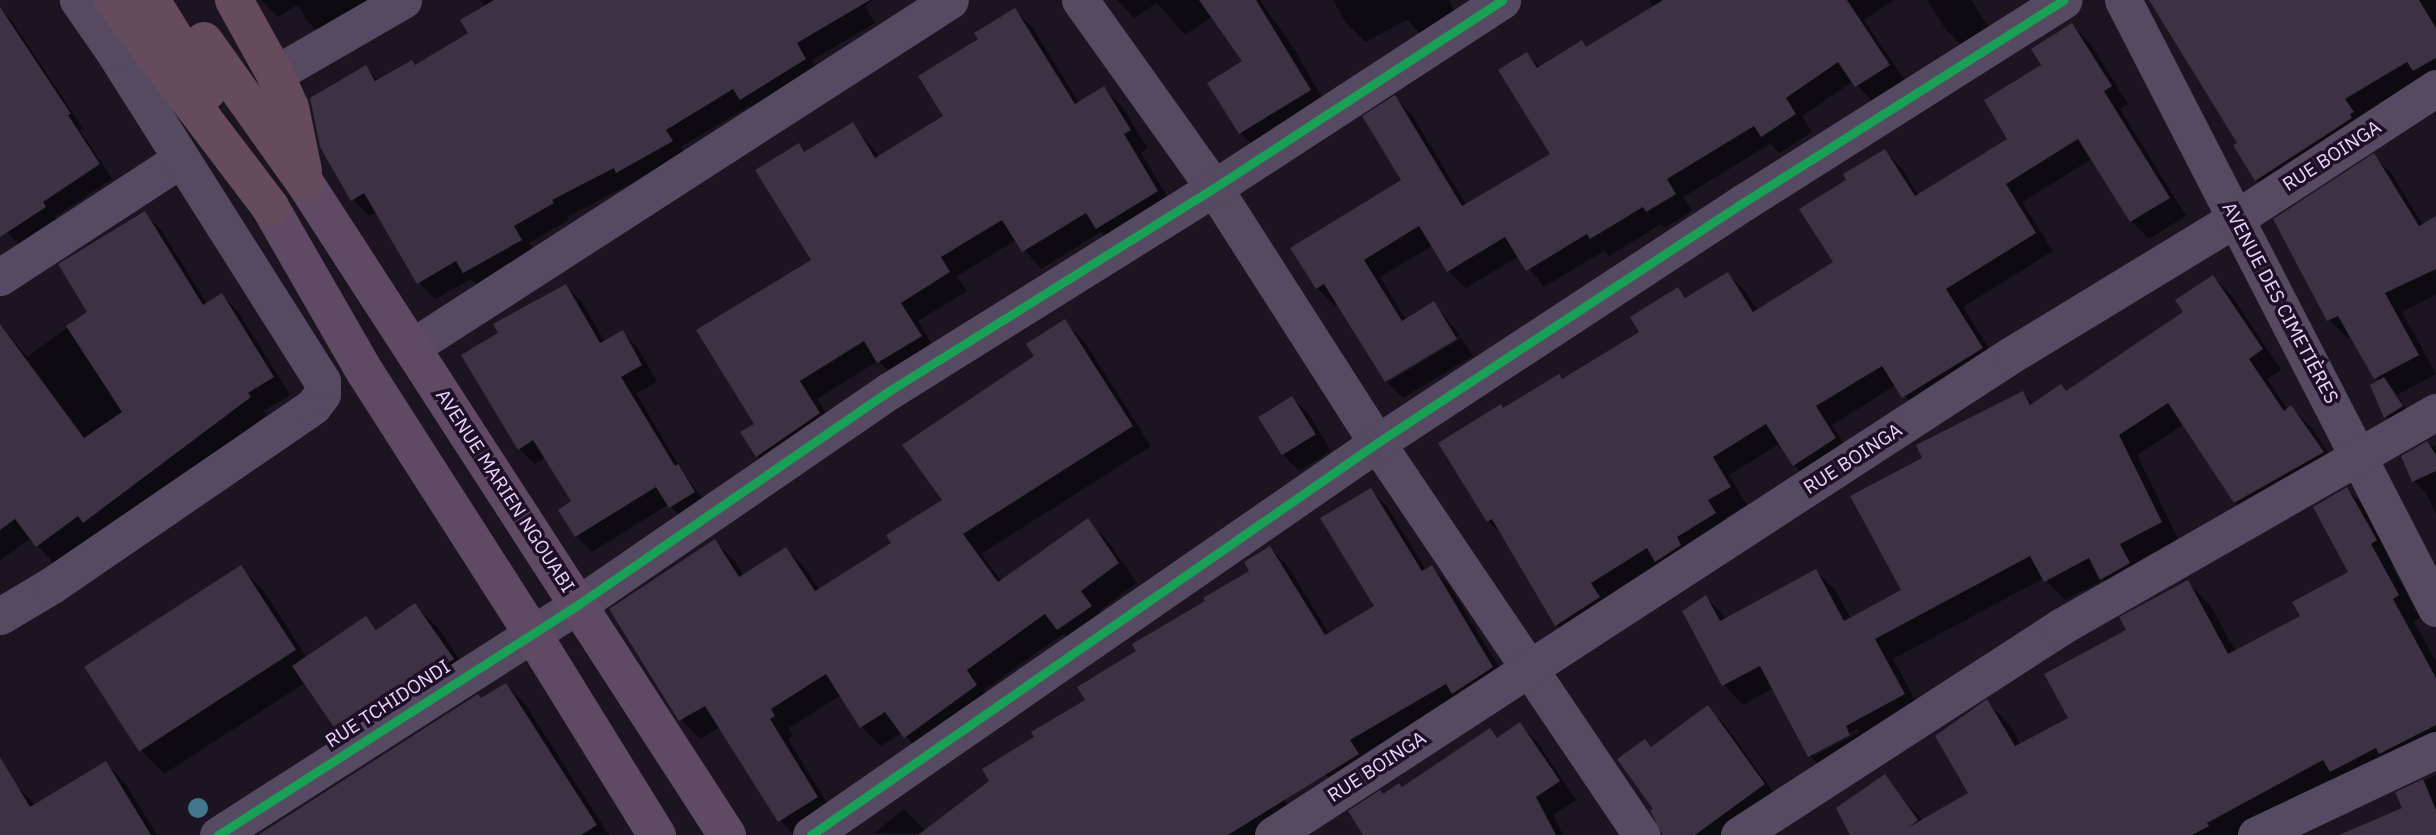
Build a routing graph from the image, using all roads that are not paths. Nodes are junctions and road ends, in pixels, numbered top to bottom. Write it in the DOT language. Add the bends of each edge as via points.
graph roads {
  1 [pos="78,0"];
  2 [pos="113,0"];
  3 [pos="151,0"];
  4 [pos="181,0"];
  5 [pos="234,0"];
  6 [pos="403,0"];
  7 [pos="950,0"];
  8 [pos="1080,0"];
  9 [pos="1502,0"];
  10 [pos="2064,0"];
  11 [pos="2123,0"];
  12 [pos="202,59"];
  13 [pos="275,74"];
  14 [pos="2436,88"];
  15 [pos="181,159"];
  16 [pos="305,183"];
  17 [pos="1214,188"];
  18 [pos="270,207"];
  19 [pos="2235,219"];
  20 [pos="0,277"];
  21 [pos="412,347"];
  22 [pos="2436,412"];
  23 [pos="1377,443"];
  24 [pos="2361,457"];
  25 [pos="579,604"];
  26 [pos="2436,608"];
  27 [pos="0,616"];
  28 [pos="532,633"];
  29 [pos="1528,667"];
  30 [pos="2436,750"];
  31 [pos="218,835"];
  32 [pos="657,835"];
  33 [pos="727,835"];
  34 [pos="811,835"];
  35 [pos="1273,835"];
  36 [pos="1641,835"];
  37 [pos="1739,835"];
  38 [pos="2256,835"];
  1 -- 15 [label="street"];
  2 -- 18 [label="highway"];
  3 -- 12 [label="highway"];
  4 -- 12 [label="highway"];
  5 -- 13 [label="highway"];
  6 -- 13 [label="street"];
  7 -- 21 [label="street"];
  8 -- 17 [label="street"];
  9 -- 17 [label="street, RUE TCHIDONDI"];
  10 -- 23 [label="street" via="1744,202"];
  11 -- 19 [label="street, AVENUE DES CIMETIÈRES"];
  12 -- 16 [label="highway"];
  12 -- 18 [label="highway"];
  13 -- 16 [label="highway" via="290,107"];
  14 -- 19 [label="street, RUE BOINGA"];
  15 -- 20 [label="street"];
  15 -- 27 [label="street" via="322,381 322,394 313,406"];
  16 -- 21 [label="main road, AVENUE MARIEN NGOUABI"];
  17 -- 23 [label="street"];
  17 -- 25 [label="street, RUE TCHIDONDI" via="889,391"];
  18 -- 28 [label="main road" via="365,372"];
  19 -- 24 [label="street, AVENUE DES CIMETIÈRES"];
  19 -- 29 [label="street, RUE BOINGA" via="2011,355"];
  21 -- 25 [label="main road, AVENUE MARIEN NGOUABI"];
  22 -- 24 [label="street"];
  23 -- 29 [label="street"];
  23 -- 34 [label="street"];
  24 -- 26 [label="street, AVENUE DES CIMETIÈRES"];
  24 -- 37 [label="street" via="2062,626"];
  25 -- 28 [label="street, RUE TCHIDONDI"];
  25 -- 33 [label="main road, AVENUE MARIEN NGOUABI"];
  28 -- 31 [label="street, RUE TCHIDONDI"];
  28 -- 32 [label="main road"];
  29 -- 35 [label="street, RUE BOINGA"];
  29 -- 36 [label="street"];
  30 -- 38 [label="street"];
}
